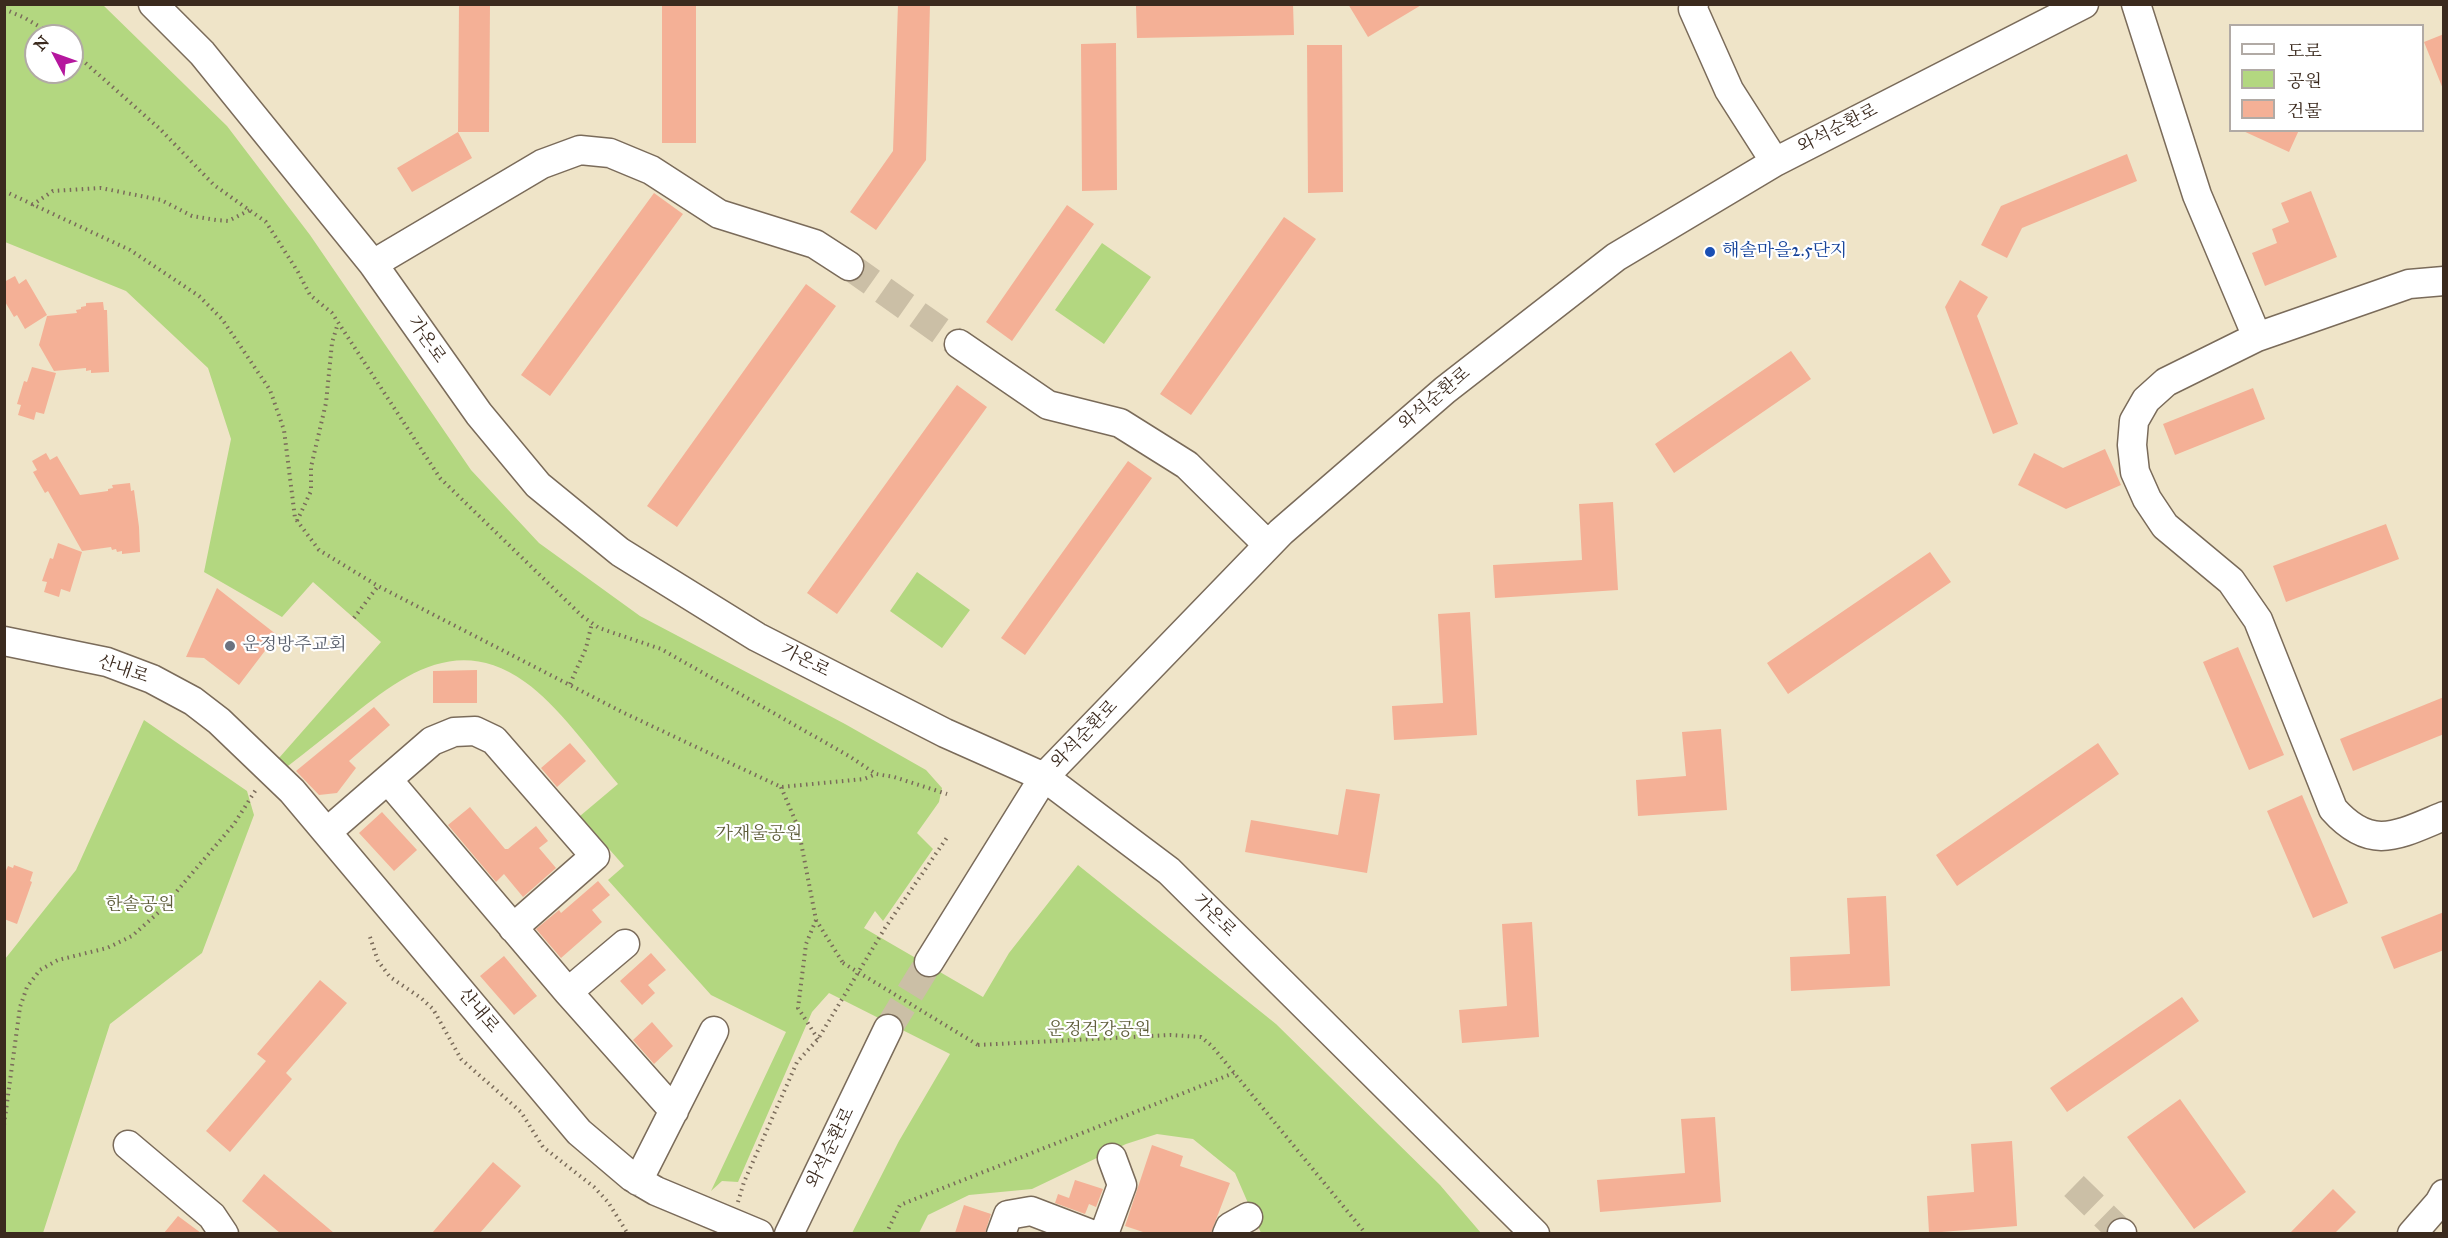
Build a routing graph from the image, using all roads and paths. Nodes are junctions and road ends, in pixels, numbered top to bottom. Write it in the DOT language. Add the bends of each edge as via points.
graph roads {
  1 [pos="153,4"];
  2 [pos="1694,4"];
  3 [pos="2084,4"];
  4 [pos="2136,4"];
  5 [pos="4,9"];
  6 [pos="35,24"];
  7 [pos="84,62"];
  8 [pos="1775,162"];
  9 [pos="4,191"];
  10 [pos="32,205"];
  11 [pos="250,210"];
  12 [pos="373,264"];
  13 [pos="849,266"];
  14 [pos="2444,281"];
  15 [pos="338,323"];
  16 [pos="2256,338"];
  17 [pos="959,344"];
  18 [pos="297,521"];
  19 [pos="1268,545"];
  20 [pos="378,586"];
  21 [pos="354,618"];
  22 [pos="592,623"];
  23 [pos="4,641"];
  24 [pos="570,684"];
  25 [pos="269,768"];
  26 [pos="876,774"];
  27 [pos="1044,777"];
  28 [pos="388,780"];
  29 [pos="781,787"];
  30 [pos="947,794"];
  31 [pos="2444,816"];
  32 [pos="327,832"];
  33 [pos="948,836"];
  34 [pos="816,920"];
  35 [pos="513,928"];
  36 [pos="370,937"];
  37 [pos="625,944"];
  38 [pos="929,962"];
  39 [pos="567,992"];
  40 [pos="888,1029"];
  41 [pos="714,1031"];
  42 [pos="818,1039"];
  43 [pos="1234,1073"];
  44 [pos="674,1111"];
  45 [pos="4,1125"];
  46 [pos="128,1145"];
  47 [pos="1112,1158"];
  48 [pos="638,1180"];
  49 [pos="2444,1194"];
  50 [pos="737,1205"];
  51 [pos="224,1233"];
  52 [pos="628,1233"];
  53 [pos="759,1233"];
  54 [pos="789,1233"];
  55 [pos="886,1233"];
  56 [pos="1001,1233"];
  57 [pos="1091,1233"];
  58 [pos="1104,1233"];
  59 [pos="1366,1233"];
  60 [pos="1535,1233"];
  61 [pos="2412,1233"];
  1 -- 12 [label="street, 가온로" via="202,53"];
  2 -- 8 [label="street" via="1730,90"];
  3 -- 8 [label="street, 와석순환로"];
  4 -- 16 [label="street" via="2197,195"];
  5 -- 6 [label="path"];
  7 -- 11 [label="path" via="160,129 214,185"];
  8 -- 19 [label="street, 와석순환로" via="1616,257 1445,390"];
  9 -- 10 [label="path"];
  10 -- 11 [label="path" via="53,191 101,188 161,200 192,216 216,220 228,221"];
  10 -- 18 [label="path" via="96,232 156,265 199,296 222,319 270,390 284,430"];
  11 -- 15 [label="path" via="266,222 310,295"];
  12 -- 13 [label="street" via="542,164 580,150 621,157 651,170 719,214 815,244"];
  12 -- 27 [label="street, 가온로" via="479,414 538,485 620,552 757,637 945,733"];
  14 -- 16 [label="street" via="2409,284"];
  15 -- 18 [label="path" via="311,467 311,491"];
  15 -- 22 [label="path" via="440,478"];
  16 -- 31 [label="street" via="2166,382 2146,400 2134,421 2135,472 2146,499 2165,526 2232,581 2258,620 2333,809 2348,826 2374,837 2405,832"];
  17 -- 19 [label="street" via="1048,405 1120,423 1187,465"];
  18 -- 20 [label="path" via="319,550"];
  19 -- 27 [label="street, 와석순환로"];
  20 -- 21 [label="path"];
  20 -- 24 [label="path"];
  22 -- 24 [label="path"];
  22 -- 26 [label="path" via="661,649"];
  23 -- 25 [label="street, 산내로" via="107,662 152,680 193,701"];
  24 -- 29 [label="path" via="659,731"];
  25 -- 32 [label="street, 산내로"];
  25 -- 45 [label="path" via="234,824 160,911 132,936 107,948 58,960 40,970 27,987 20,1007"];
  26 -- 29 [label="path" via="864,779"];
  26 -- 30 [label="path"];
  27 -- 38 [label="street, 와석순환로"];
  27 -- 60 [label="street, 가온로" via="1169,872"];
  28 -- 32 [label="street"];
  28 -- 35 [label="street"];
  28 -- 35 [label="street" via="432,741 454,732 475,731 494,740 595,856"];
  29 -- 34 [label="path" via="798,827"];
  32 -- 48 [label="street, 산내로" via="579,1132"];
  33 -- 42 [label="path" via="885,928"];
  34 -- 42 [label="path" via="806,944 798,1008"];
  34 -- 43 [label="path, bridge" via="843,963 978,1045 1170,1035 1201,1037"];
  35 -- 39 [label="street"];
  36 -- 52 [label="path" via="378,961 390,978 433,1009 461,1059 521,1113 543,1147 594,1187"];
  37 -- 39 [label="street"];
  39 -- 44 [label="street"];
  40 -- 54 [label="street, 와석순환로"];
  41 -- 44 [label="street"];
  42 -- 50 [label="path" via="796,1062"];
  43 -- 55 [label="path" via="900,1205"];
  43 -- 59 [label="path"];
  44 -- 48 [label="street"];
  46 -- 51 [label="street" via="212,1216"];
  47 -- 58 [label="street" via="1122,1185"];
  48 -- 53 [label="street, 산내로"];
  49 -- 61 [label="street"];
  56 -- 57 [label="street" via="1008,1215 1031,1210"];
}
